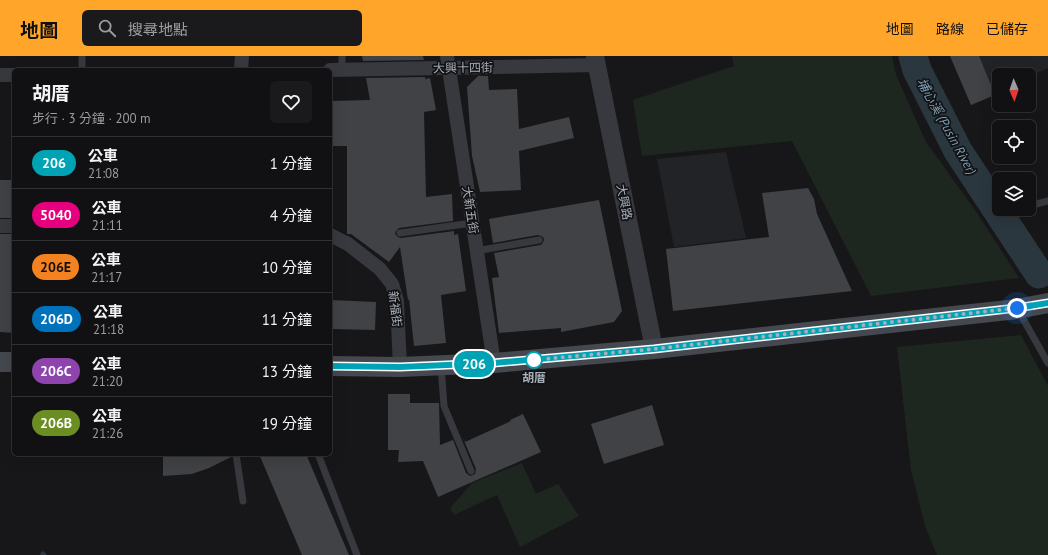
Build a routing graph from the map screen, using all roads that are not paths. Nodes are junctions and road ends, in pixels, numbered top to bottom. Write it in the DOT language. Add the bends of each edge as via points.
graph roads {
  1 [pos="82,56"];
  2 [pos="242,56"];
  3 [pos="596,61"];
  4 [pos="448,62"];
  5 [pos="338,65"];
  6 [pos="82,68"];
  7 [pos="241,68"];
  8 [pos="0,75"];
  9 [pos="12,75"];
  10 [pos="1048,201"];
  11 [pos="1036,204"];
  12 [pos="472,223"];
  13 [pos="0,226"];
  14 [pos="12,226"];
  15 [pos="400,233"];
  16 [pos="332,236"];
  17 [pos="540,240"];
  18 [pos="476,250"];
  19 [pos="1048,303"];
  20 [pos="1023,308"];
  21 [pos="654,349"];
  22 [pos="0,362"];
  23 [pos="12,362"];
  24 [pos="494,363"];
  25 [pos="1048,363"];
  26 [pos="441,365"];
  27 [pos="332,366"];
  28 [pos="400,367"];
  29 [pos="236,456"];
  30 [pos="319,456"];
  31 [pos="471,471"];
  32 [pos="243,501"];
  33 [pos="357,555"];
  1 -- 6 [label="lane"];
  2 -- 7 [label="street"];
  3 -- 4 [label="street, 大興十四街"];
  3 -- 21 [label="street, 大興路"];
  4 -- 5 [label="street, 大興十四街"];
  4 -- 12 [label="street, 大新五街"];
  8 -- 9 [label="street"];
  10 -- 11 [label="lane"];
  12 -- 15 [label="lane"];
  12 -- 18 [label="street, 大新五街"];
  13 -- 14 [label="street"];
  16 -- 28 [label="street, 新福街" via="348,244 380,269 392,284 396,301"];
  17 -- 18 [label="lane"];
  18 -- 24 [label="street, 大新五街"];
  19 -- 20 [label="main road"];
  20 -- 21 [label="main road"];
  20 -- 25 [label="lane"];
  21 -- 24 [label="main road"];
  22 -- 23 [label="main road"];
  24 -- 26 [label="main road"];
  26 -- 28 [label="main road"];
  26 -- 31 [label="lane" via="444,406"];
  27 -- 28 [label="main road"];
  29 -- 32 [label="lane"];
  30 -- 33 [label="lane"];
}
